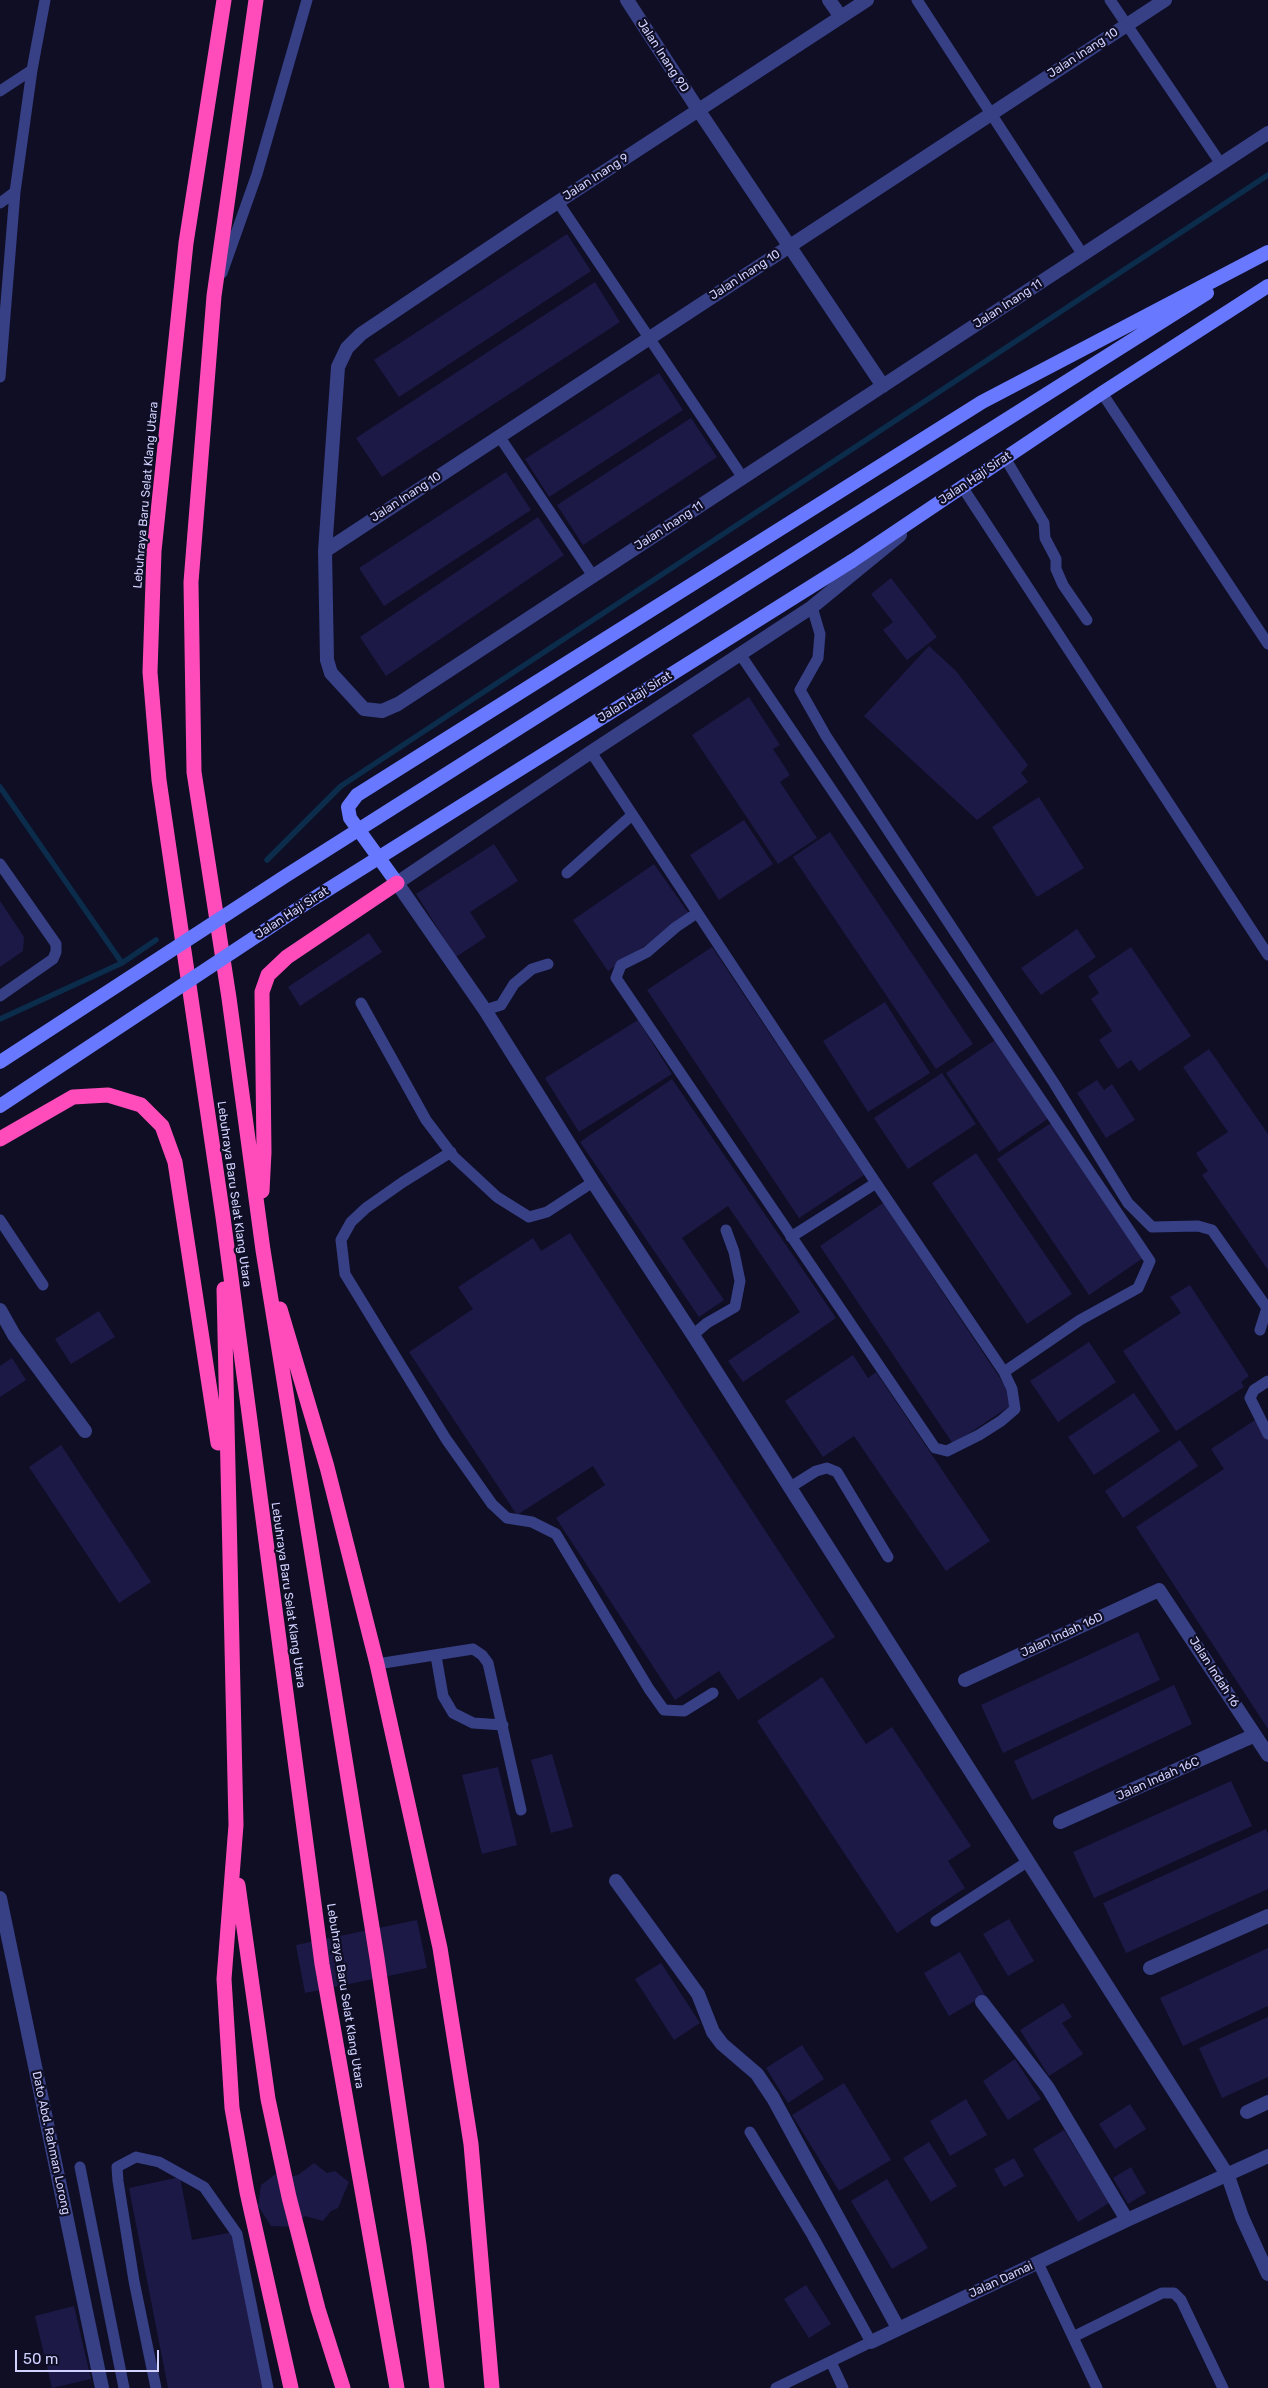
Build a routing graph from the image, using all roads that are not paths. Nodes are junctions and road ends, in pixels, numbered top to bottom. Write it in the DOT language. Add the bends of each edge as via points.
graph roads {
  1 [pos="45,0"];
  2 [pos="224,0"];
  3 [pos="256,0"];
  4 [pos="307,0"];
  5 [pos="627,0"];
  6 [pos="829,0"];
  7 [pos="867,0"];
  8 [pos="917,0"];
  9 [pos="1110,0"];
  10 [pos="1165,0"];
  11 [pos="841,17"];
  12 [pos="1127,25"];
  13 [pos="32,70"];
  14 [pos="0,91"];
  15 [pos="699,111"];
  16 [pos="991,114"];
  17 [pos="1268,133"];
  18 [pos="1221,164"];
  19 [pos="15,192"];
  20 [pos="558,202"];
  21 [pos="0,203"];
  22 [pos="788,247"];
  23 [pos="1268,253"];
  24 [pos="1082,255"];
  25 [pos="1268,286"];
  26 [pos="214,296"];
  27 [pos="649,338"];
  28 [pos="338,367"];
  29 [pos="0,377"];
  30 [pos="883,386"];
  31 [pos="1102,393"];
  32 [pos="499,436"];
  33 [pos="1005,458"];
  34 [pos="743,478"];
  35 [pos="963,488"];
  36 [pos="941,501"];
  37 [pos="325,551"];
  38 [pos="593,576"];
  39 [pos="812,607"];
  40 [pos="1087,620"];
  41 [pos="1268,644"];
  42 [pos="740,654"];
  43 [pos="591,752"];
  44 [pos="632,814"];
  45 [pos="0,864"];
  46 [pos="567,873"];
  47 [pos="397,883"];
  48 [pos="697,912"];
  49 [pos="1268,955"];
  50 [pos="548,964"];
  51 [pos="0,995"];
  52 [pos="361,1003"];
  53 [pos="486,1010"];
  54 [pos="0,1062"];
  55 [pos="0,1106"];
  56 [pos="0,1139"];
  57 [pos="451,1152"];
  58 [pos="592,1182"];
  59 [pos="876,1183"];
  60 [pos="223,1217"];
  61 [pos="0,1220"];
  62 [pos="260,1225"];
  63 [pos="726,1230"];
  64 [pos="791,1237"];
  65 [pos="263,1250"];
  66 [pos="43,1285"];
  67 [pos="0,1310"];
  68 [pos="1260,1330"];
  69 [pos="693,1335"];
  70 [pos="1004,1372"];
  71 [pos="1268,1381"];
  72 [pos="85,1431"];
  73 [pos="1268,1434"];
  74 [pos="789,1488"];
  75 [pos="227,1499"];
  76 [pos="888,1557"];
  77 [pos="1159,1590"];
  78 [pos="436,1656"];
  79 [pos="377,1664"];
  80 [pos="965,1680"];
  81 [pos="713,1693"];
  82 [pos="503,1725"];
  83 [pos="1255,1735"];
  84 [pos="1268,1755"];
  85 [pos="521,1810"];
  86 [pos="1060,1822"];
  87 [pos="234,1862"];
  88 [pos="1027,1862"];
  89 [pos="616,1881"];
  90 [pos="0,1898"];
  91 [pos="1268,1916"];
  92 [pos="936,1921"];
  93 [pos="1150,1968"];
  94 [pos="982,2002"];
  95 [pos="1268,2102"];
  96 [pos="1247,2112"];
  97 [pos="750,2132"];
  98 [pos="1268,2156"];
  99 [pos="80,2167"];
  100 [pos="1228,2176"];
  101 [pos="1127,2220"];
  102 [pos="1038,2263"];
  103 [pos="1268,2274"];
  104 [pos="898,2328"];
  105 [pos="1073,2337"];
  106 [pos="871,2342"];
  107 [pos="831,2362"];
  108 [pos="102,2388"];
  109 [pos="124,2388"];
  110 [pos="156,2388"];
  111 [pos="268,2388"];
  112 [pos="291,2388"];
  113 [pos="343,2388"];
  114 [pos="397,2388"];
  115 [pos="437,2388"];
  116 [pos="492,2388"];
  117 [pos="776,2388"];
  118 [pos="843,2388"];
  119 [pos="1096,2388"];
  120 [pos="1223,2388"];
  1 -- 13 [label="lane"];
  2 -- 60 [label="highway, Lebuhraya Baru Selat Klang Utara" via="186,243 154,552 150,672 159,780"];
  3 -- 26 [label="highway, Lebuhraya Baru Selat Klang Utara"];
  4 -- 26 [label="lane" via="257,174"];
  5 -- 15 [label="street, Jalan Inang 9D"];
  6 -- 11 [label="street"];
  7 -- 11 [label="street, Jalan Inang 9"];
  8 -- 16 [label="lane"];
  9 -- 12 [label="lane"];
  10 -- 12 [label="street, Jalan Inang 10"];
  11 -- 15 [label="street, Jalan Inang 9"];
  12 -- 16 [label="street, Jalan Inang 10"];
  12 -- 18 [label="lane"];
  13 -- 14 [label="lane"];
  13 -- 19 [label="lane"];
  15 -- 20 [label="street, Jalan Inang 9"];
  15 -- 22 [label="street, Jalan Inang 9D"];
  16 -- 22 [label="street, Jalan Inang 10"];
  16 -- 24 [label="lane"];
  17 -- 18 [label="street, Jalan Inang 11"];
  18 -- 24 [label="street, Jalan Inang 11"];
  19 -- 21 [label="lane"];
  19 -- 29 [label="lane"];
  20 -- 27 [label="lane"];
  20 -- 28 [label="street, Jalan Inang 9" via="361,334 347,348"];
  22 -- 27 [label="street, Jalan Inang 10"];
  22 -- 30 [label="street, Jalan Inang 9D"];
  23 -- 47 [label="main road" via="982,402 357,795 348,807 350,818"];
  23 -- 54 [label="main road, bridge" via="304,864"];
  24 -- 30 [label="street, Jalan Inang 11"];
  25 -- 31 [label="main road, Jalan Haji Sirat"];
  26 -- 62 [label="highway, Lebuhraya Baru Selat Klang Utara" via="192,582 194,772"];
  27 -- 32 [label="street, Jalan Inang 10"];
  27 -- 34 [label="lane"];
  28 -- 37 [label="street, Jalan Inang 11"];
  30 -- 34 [label="street, Jalan Inang 11"];
  31 -- 33 [label="main road, Jalan Haji Sirat"];
  31 -- 41 [label="lane"];
  32 -- 37 [label="street, Jalan Inang 10"];
  32 -- 38 [label="lane"];
  33 -- 35 [label="main road, Jalan Haji Sirat"];
  33 -- 40 [label="lane" via="1044,523 1045,538 1056,559 1056,569"];
  34 -- 38 [label="street, Jalan Inang 11"];
  35 -- 36 [label="main road, Jalan Haji Sirat"];
  35 -- 49 [label="lane"];
  36 -- 39 [label="street"];
  36 -- 55 [label="main road, Jalan Haji Sirat, bridge" via="852,561 308,902"];
  37 -- 38 [label="street, Jalan Inang 11" via="327,660 331,673 364,709 382,711 398,704"];
  39 -- 42 [label="street"];
  39 -- 68 [label="lane" via="820,634 818,658 800,690 826,736 1054,1083 1128,1203 1152,1227 1198,1226 1212,1230 1266,1308"];
  42 -- 43 [label="street"];
  42 -- 70 [label="lane" via="1150,1261 1138,1288 1080,1320"];
  43 -- 44 [label="lane"];
  43 -- 47 [label="street"];
  44 -- 46 [label="lane"];
  44 -- 48 [label="lane"];
  45 -- 51 [label="lane" via="56,944 53,959"];
  47 -- 53 [label="street"];
  47 -- 62 [label="highway" via="287,957 268,974 262,992 264,1152"];
  48 -- 59 [label="lane"];
  48 -- 64 [label="lane" via="647,952 621,965 616,978"];
  50 -- 53 [label="lane" via="532,970 514,984 501,1005"];
  52 -- 57 [label="lane" via="426,1120"];
  53 -- 58 [label="street"];
  56 -- 75 [label="highway" via="73,1097 108,1095 141,1106 162,1126 175,1162"];
  57 -- 58 [label="lane" via="497,1197 529,1217 547,1212"];
  57 -- 81 [label="lane" via="403,1182 351,1222 342,1240 345,1274 446,1439 492,1504 507,1518 532,1522 556,1534 664,1710 684,1711"];
  58 -- 69 [label="street"];
  59 -- 64 [label="lane"];
  59 -- 70 [label="lane"];
  60 -- 75 [label="highway"];
  60 -- 114 [label="highway, Lebuhraya Baru Selat Klang Utara" via="322,1964"];
  61 -- 66 [label="lane"];
  62 -- 65 [label="highway, Lebuhraya Baru Selat Klang Utara"];
  63 -- 69 [label="lane" via="740,1281 735,1307 706,1323"];
  64 -- 70 [label="lane" via="935,1448 947,1451 979,1435 1015,1409 1012,1389"];
  65 -- 79 [label="highway" via="326,1466"];
  65 -- 115 [label="highway, Lebuhraya Baru Selat Klang Utara" via="378,1967"];
  67 -- 72 [label="street" via="14,1335"];
  69 -- 74 [label="street"];
  71 -- 73 [label="lane" via="1254,1390 1250,1398"];
  74 -- 76 [label="lane" via="816,1471 827,1468 837,1472"];
  74 -- 88 [label="street"];
  75 -- 87 [label="highway" via="236,1824"];
  77 -- 80 [label="street, Jalan Indah 16D"];
  77 -- 83 [label="street, Jalan Indah 16"];
  78 -- 79 [label="lane"];
  78 -- 82 [label="lane" via="443,1696 453,1713 473,1723"];
  78 -- 82 [label="lane" via="473,1648 482,1655 488,1663"];
  79 -- 116 [label="highway" via="440,1948 470,2134"];
  82 -- 85 [label="lane"];
  83 -- 84 [label="street, Jalan Indah 16"];
  83 -- 86 [label="street, Jalan Indah 16C"];
  87 -- 112 [label="highway" via="224,1979 232,2108 247,2192"];
  87 -- 113 [label="highway" via="268,2099 291,2206"];
  88 -- 92 [label="lane"];
  88 -- 100 [label="street"];
  89 -- 104 [label="street" via="698,1994 713,2032 722,2044 758,2074"];
  90 -- 108 [label="street, Dato Abd. Rahman Lorong"];
  91 -- 93 [label="street"];
  94 -- 101 [label="street" via="1048,2088"];
  95 -- 96 [label="street"];
  97 -- 106 [label="lane"];
  98 -- 100 [label="street, Jalan Damai"];
  99 -- 109 [label="lane"];
  100 -- 101 [label="street, Jalan Damai"];
  100 -- 103 [label="street" via="1242,2217"];
  101 -- 102 [label="street, Jalan Damai"];
  102 -- 104 [label="street, Jalan Damai"];
  102 -- 105 [label="lane"];
  104 -- 106 [label="street, Jalan Damai"];
  105 -- 119 [label="lane"];
  105 -- 120 [label="lane" via="1162,2293 1174,2293 1181,2300"];
  106 -- 107 [label="lane, Jalan Damai"];
  107 -- 117 [label="lane, Jalan Damai"];
  107 -- 118 [label="lane"];
  110 -- 111 [label="lane" via="118,2181 117,2167 136,2157 159,2162 204,2187 237,2234"];
}
